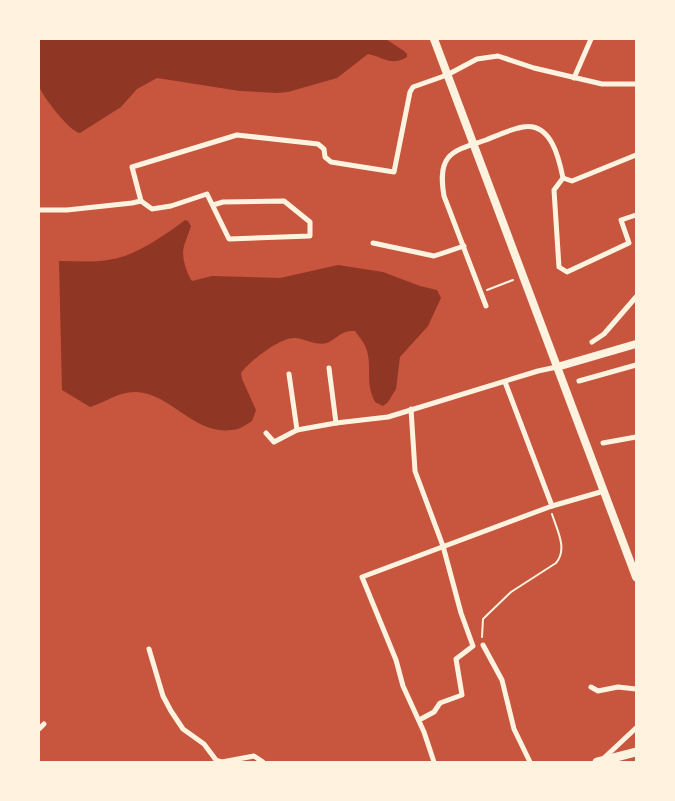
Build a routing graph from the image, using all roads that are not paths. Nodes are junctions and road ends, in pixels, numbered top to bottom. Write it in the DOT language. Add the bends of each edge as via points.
graph roads {
  1 [pos="434,39"];
  2 [pos="590,39"];
  3 [pos="447,75"];
  4 [pos="574,78"];
  5 [pos="636,84"];
  6 [pos="474,144"];
  7 [pos="636,155"];
  8 [pos="563,178"];
  9 [pos="141,200"];
  10 [pos="213,205"];
  11 [pos="39,210"];
  12 [pos="636,215"];
  13 [pos="373,242"];
  14 [pos="464,246"];
  15 [pos="636,298"];
  16 [pos="486,306"];
  17 [pos="592,342"];
  18 [pos="636,344"];
  19 [pos="636,365"];
  20 [pos="557,367"];
  21 [pos="329,368"];
  22 [pos="289,374"];
  23 [pos="579,381"];
  24 [pos="505,382"];
  25 [pos="411,410"];
  26 [pos="336,423"];
  27 [pos="297,430"];
  28 [pos="266,433"];
  29 [pos="636,437"];
  30 [pos="603,443"];
  31 [pos="604,491"];
  32 [pos="551,507"];
  33 [pos="443,546"];
  34 [pos="636,577"];
  35 [pos="483,645"];
  36 [pos="149,649"];
  37 [pos="591,687"];
  38 [pos="636,689"];
  39 [pos="419,720"];
  40 [pos="44,724"];
  41 [pos="636,728"];
  42 [pos="39,729"];
  43 [pos="636,752"];
  44 [pos="222,762"];
  45 [pos="263,762"];
  46 [pos="434,762"];
  47 [pos="530,762"];
  48 [pos="599,762"];
  1 -- 3 [label="street"];
  2 -- 4 [label="street"];
  3 -- 4 [label="street" via="477,59 498,56"];
  3 -- 6 [label="street"];
  3 -- 9 [label="street" via="413,87 410,92 394,172 331,162 318,144 237,135 132,167"];
  4 -- 5 [label="street" via="602,84"];
  6 -- 8 [label="street" via="532,126 550,138"];
  6 -- 14 [label="street" via="448,158 443,168 444,196"];
  6 -- 20 [label="street"];
  7 -- 8 [label="street" via="572,181"];
  8 -- 12 [label="street" via="554,190 559,267 567,272 629,242 621,220"];
  9 -- 10 [label="street" via="152,209 207,194"];
  9 -- 11 [label="street" via="67,210"];
  10 -- 10 [label="street" via="229,239 310,236 310,222 284,201"];
  13 -- 14 [label="street" via="434,256"];
  14 -- 16 [label="street"];
  15 -- 17 [label="street" via="604,334"];
  18 -- 20 [label="street"];
  19 -- 23 [label="street"];
  20 -- 24 [label="street"];
  20 -- 31 [label="street"];
  21 -- 26 [label="street"];
  22 -- 27 [label="street"];
  24 -- 25 [label="street"];
  24 -- 32 [label="street"];
  25 -- 26 [label="street" via="388,417"];
  25 -- 33 [label="street" via="415,471"];
  26 -- 27 [label="street"];
  27 -- 28 [label="street" via="274,442"];
  29 -- 30 [label="street"];
  31 -- 32 [label="street"];
  31 -- 34 [label="street"];
  32 -- 33 [label="street"];
  33 -- 39 [label="street" via="473,646 456,659 462,695 440,703 434,712"];
  33 -- 39 [label="street" via="362,576"];
  35 -- 47 [label="street" via="502,680 514,729"];
  36 -- 44 [label="street" via="163,696 171,711 183,729"];
  37 -- 38 [label="street" via="598,692 618,687"];
  39 -- 46 [label="street"];
  40 -- 42 [label="street"];
  41 -- 48 [label="street"];
  43 -- 48 [label="main road"];
  44 -- 45 [label="street" via="254,756"];
}
